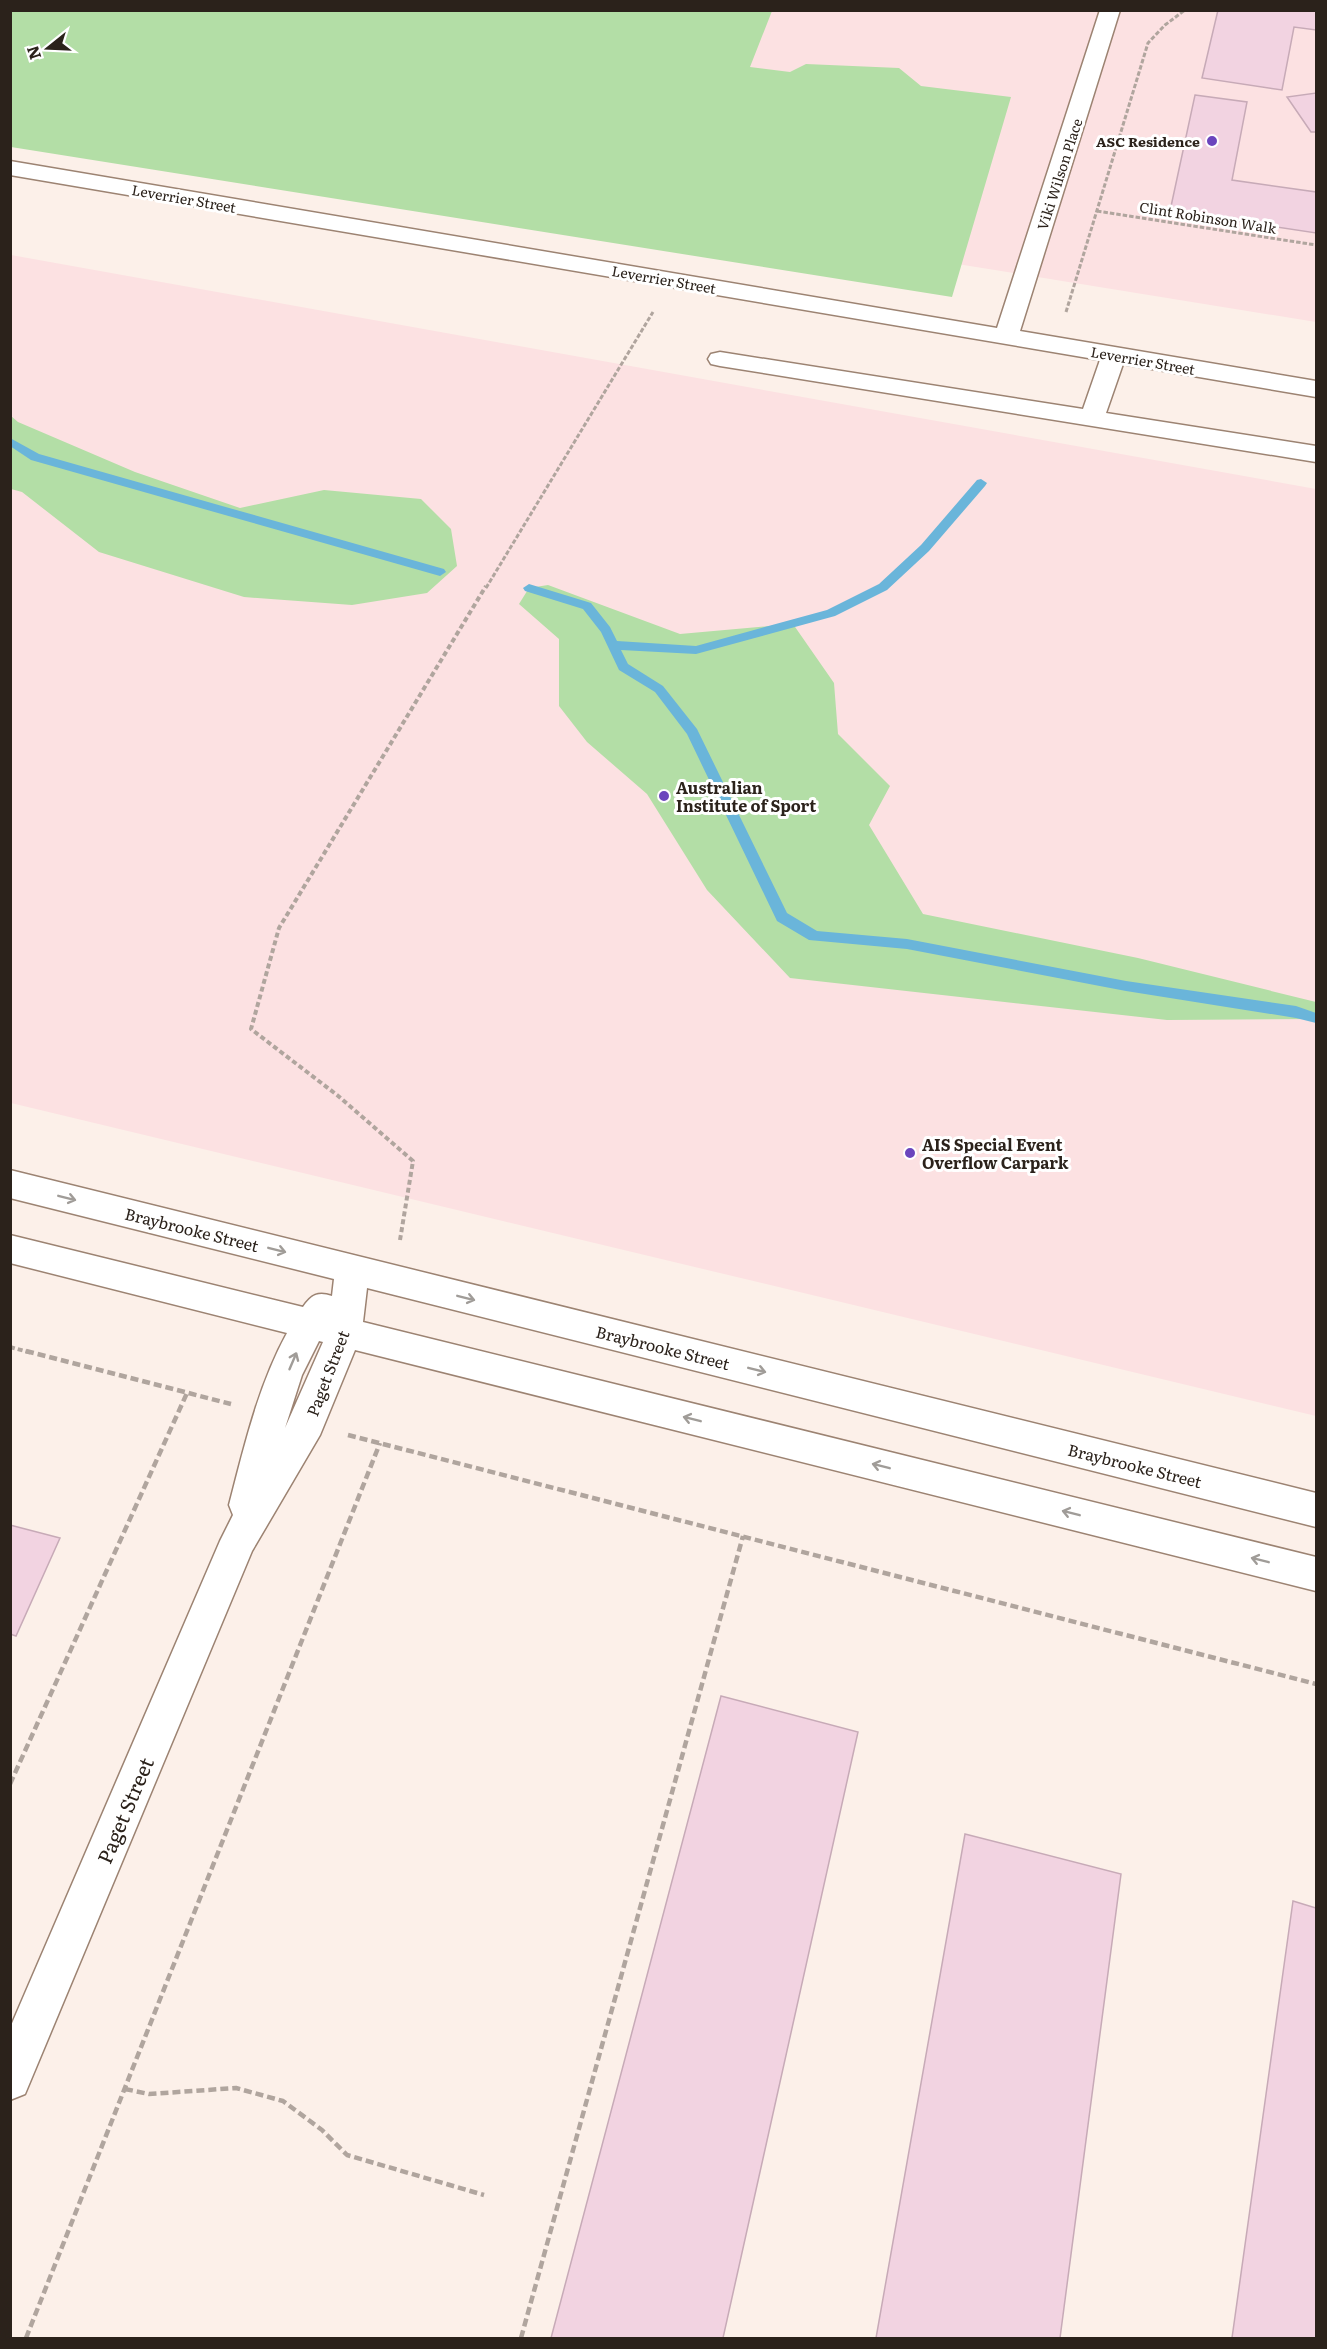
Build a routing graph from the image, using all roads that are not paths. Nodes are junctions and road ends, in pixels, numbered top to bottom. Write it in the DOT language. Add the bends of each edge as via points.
graph roads {
  1 [pos="1110,10"];
  2 [pos="10,168"];
  3 [pos="1006,337"];
  4 [pos="1114,355"];
  5 [pos="720,359"];
  6 [pos="1317,389"];
  7 [pos="1092,418"];
  8 [pos="1317,454"];
  9 [pos="10,1184"];
  10 [pos="10,1249"];
  11 [pos="352,1269"];
  12 [pos="309,1324"];
  13 [pos="345,1332"];
  14 [pos="1317,1510"];
  15 [pos="238,1541"];
  16 [pos="1317,1574"];
  17 [pos="10,2079"];
  1 -- 3 [label="street, Viki Wilson Place"];
  2 -- 3 [label="street, Leverrier Street"];
  3 -- 4 [label="street, Leverrier Street"];
  4 -- 6 [label="street, Leverrier Street"];
  4 -- 7 [label="street"];
  5 -- 7 [label="street"];
  7 -- 8 [label="street"];
  9 -- 11 [label="street, Braybrooke Street, one-way"];
  10 -- 12 [label="street"];
  11 -- 12 [label="street, Paget Street"];
  11 -- 13 [label="street, Paget Street"];
  11 -- 14 [label="street, Braybrooke Street, one-way"];
  12 -- 13 [label="street"];
  15 -- 12 [label="street, Paget Street, one-way" via="270,1414"];
  13 -- 15 [label="street, Paget Street" via="307,1424"];
  16 -- 13 [label="street, one-way"];
  15 -- 17 [label="street, Paget Street"];
}
